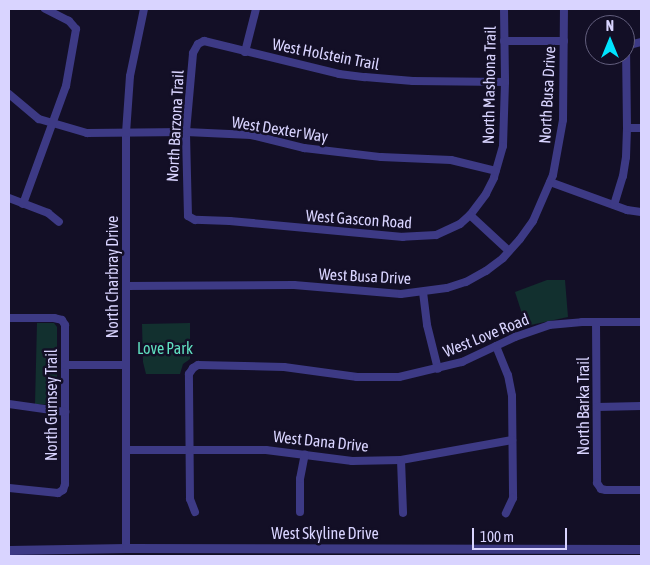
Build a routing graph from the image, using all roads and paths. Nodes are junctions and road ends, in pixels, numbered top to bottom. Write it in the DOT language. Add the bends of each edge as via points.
graph roads {
  1 [pos="45,9"];
  2 [pos="144,9"];
  3 [pos="256,9"];
  4 [pos="504,9"];
  5 [pos="564,9"];
  6 [pos="204,41"];
  7 [pos="504,41"];
  8 [pos="564,41"];
  9 [pos="641,42"];
  10 [pos="245,52"];
  11 [pos="505,82"];
  12 [pos="9,94"];
  13 [pos="54,125"];
  14 [pos="628,128"];
  15 [pos="641,128"];
  16 [pos="186,132"];
  17 [pos="126,133"];
  18 [pos="496,171"];
  19 [pos="550,182"];
  20 [pos="9,198"];
  21 [pos="23,204"];
  22 [pos="614,205"];
  23 [pos="641,212"];
  24 [pos="470,215"];
  25 [pos="188,216"];
  26 [pos="59,222"];
  27 [pos="509,251"];
  28 [pos="126,286"];
  29 [pos="423,292"];
  30 [pos="9,318"];
  31 [pos="596,322"];
  32 [pos="641,322"];
  33 [pos="496,346"];
  34 [pos="65,365"];
  35 [pos="126,365"];
  36 [pos="438,369"];
  37 [pos="9,404"];
  38 [pos="641,406"];
  39 [pos="597,407"];
  40 [pos="65,412"];
  41 [pos="512,440"];
  42 [pos="126,450"];
  43 [pos="189,450"];
  44 [pos="305,454"];
  45 [pos="401,460"];
  46 [pos="9,488"];
  47 [pos="641,490"];
  48 [pos="195,512"];
  49 [pos="300,512"];
  50 [pos="403,513"];
  51 [pos="506,513"];
  52 [pos="126,548"];
  53 [pos="641,548"];
  54 [pos="9,550"];
  1 -- 13 [label="street" via="73,24 76,29 66,86"];
  2 -- 17 [label="street, North Charbray Drive" via="131,69"];
  3 -- 10 [label="street"];
  4 -- 7 [label="street, North Mashona Trail"];
  5 -- 8 [label="street, North Busa Drive"];
  6 -- 10 [label="street, West Holstein Trail"];
  6 -- 16 [label="street, North Barzona Trail" via="198,44 194,53"];
  7 -- 8 [label="street"];
  7 -- 11 [label="street, North Mashona Trail"];
  8 -- 19 [label="street, North Busa Drive" via="563,120 560,147"];
  9 -- 14 [label="street" via="629,45 626,51"];
  10 -- 11 [label="street, West Holstein Trail" via="364,78"];
  11 -- 18 [label="street, North Mashona Trail" via="504,132"];
  12 -- 13 [label="street, West Dexter Way" via="29,112"];
  13 -- 17 [label="street, West Dexter Way" via="87,133"];
  13 -- 21 [label="street"];
  14 -- 15 [label="street"];
  14 -- 22 [label="street" via="623,176"];
  16 -- 17 [label="street, West Dexter Way"];
  16 -- 18 [label="street, West Dexter Way" via="251,135 311,149 381,157 451,160"];
  16 -- 25 [label="street, North Barzona Trail"];
  17 -- 28 [label="street, North Charbray Drive"];
  18 -- 24 [label="street, North Mashona Trail" via="486,194"];
  19 -- 22 [label="street"];
  19 -- 27 [label="street, West Busa Drive" via="533,221"];
  20 -- 21 [label="street"];
  21 -- 26 [label="street" via="48,212"];
  22 -- 23 [label="street"];
  24 -- 25 [label="street, West Gascon Road" via="449,231 419,238 195,220"];
  24 -- 27 [label="street"];
  27 -- 29 [label="street, West Busa Drive" via="486,271 466,282"];
  28 -- 29 [label="street, West Busa Drive" via="294,285 402,294"];
  28 -- 35 [label="street, North Charbray Drive"];
  29 -- 36 [label="street" via="427,326"];
  30 -- 34 [label="street, North Gurnsey Trail" via="62,320 65,326"];
  31 -- 32 [label="street, West Love Road"];
  31 -- 33 [label="street, West Love Road" via="549,326"];
  31 -- 39 [label="street, North Barka Trail"];
  33 -- 36 [label="street, West Love Road"];
  33 -- 41 [label="street" via="508,375 512,396"];
  34 -- 35 [label="street"];
  34 -- 40 [label="street, North Gurnsey Trail"];
  35 -- 42 [label="street, North Charbray Drive"];
  36 -- 43 [label="street, West Love Road" via="399,377 357,377 284,367 198,365 189,374"];
  37 -- 40 [label="street"];
  38 -- 39 [label="street"];
  39 -- 47 [label="street, North Barka Trail" via="598,483 601,488"];
  40 -- 46 [label="street, North Gurnsey Trail" via="63,490 45,493"];
  41 -- 45 [label="street, West Dana Drive"];
  41 -- 51 [label="street" via="513,498"];
  42 -- 43 [label="street, West Dana Drive"];
  42 -- 52 [label="street, North Charbray Drive"];
  43 -- 44 [label="street, West Dana Drive" via="266,450"];
  43 -- 48 [label="street" via="190,499"];
  44 -- 45 [label="street, West Dana Drive" via="352,460"];
  44 -- 49 [label="street" via="300,479"];
  45 -- 50 [label="street"];
  52 -- 53 [label="street, West Skyline Drive"];
  52 -- 54 [label="street, West Skyline Drive"];
}
